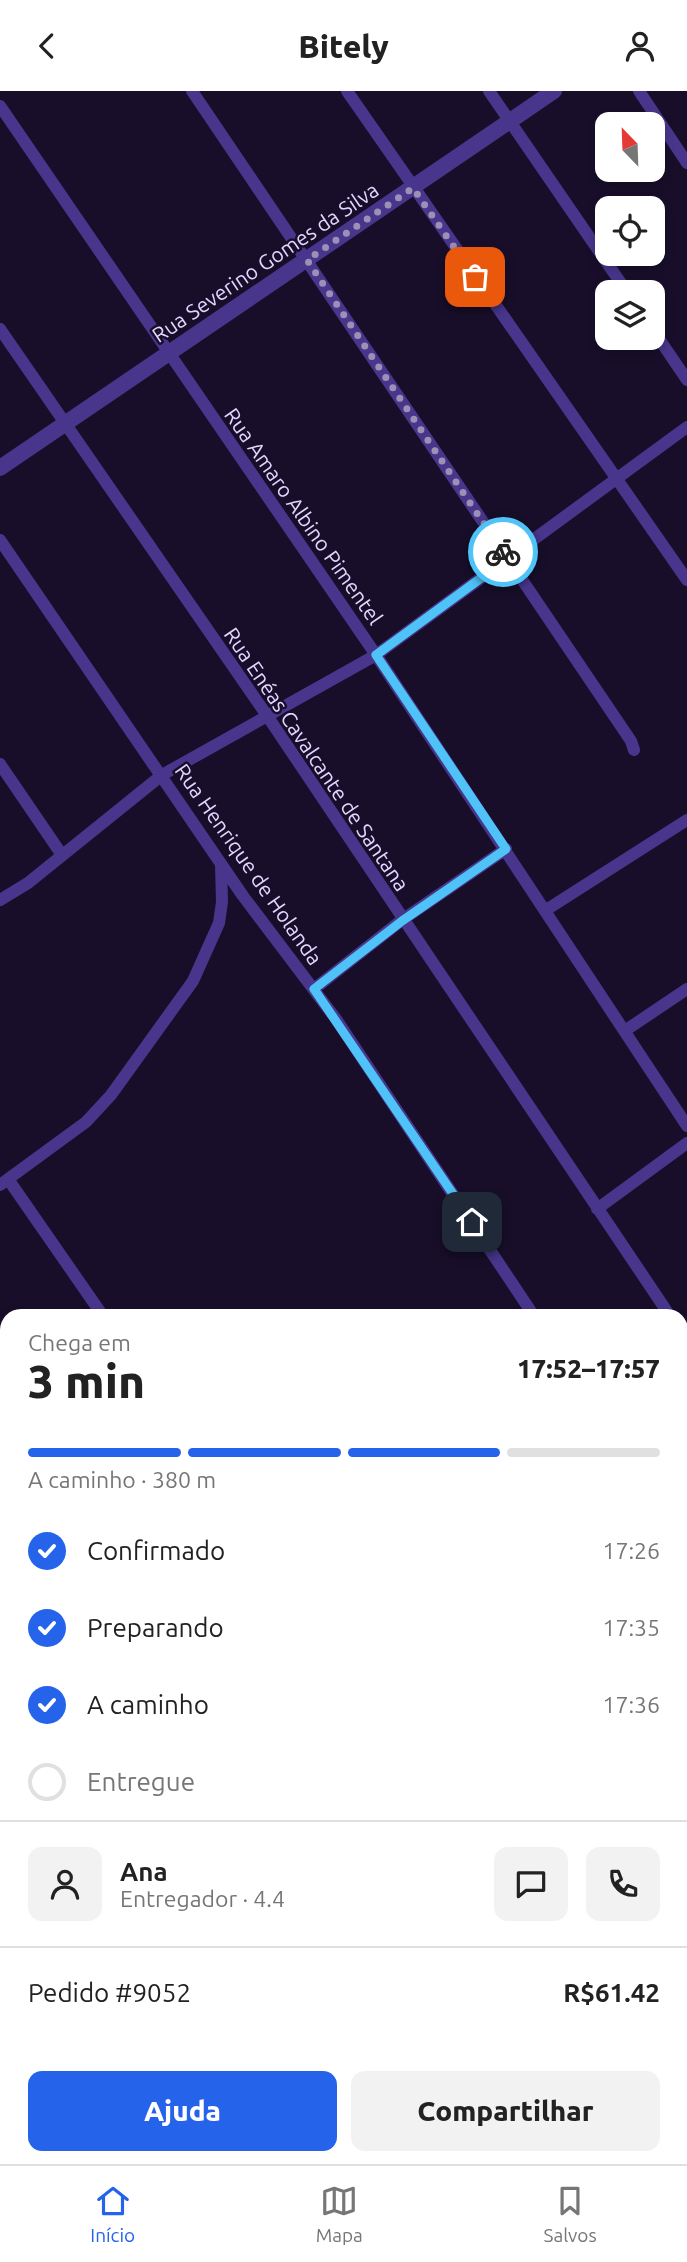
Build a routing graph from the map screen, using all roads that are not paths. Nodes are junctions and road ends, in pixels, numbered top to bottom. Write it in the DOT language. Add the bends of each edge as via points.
graph roads {
  1 [pos="192,91"];
  2 [pos="347,91"];
  3 [pos="489,91"];
  4 [pos="554,91"];
  5 [pos="639,91"];
  6 [pos="0,106"];
  7 [pos="509,121"];
  8 [pos="685,157"];
  9 [pos="413,188"];
  10 [pos="307,260"];
  11 [pos="619,280"];
  12 [pos="0,329"];
  13 [pos="665,348"];
  14 [pos="168,353"];
  15 [pos="687,380"];
  16 [pos="66,425"];
  17 [pos="687,427"];
  18 [pos="0,468"];
  19 [pos="614,478"];
  20 [pos="0,540"];
  21 [pos="507,559"];
  22 [pos="687,580"];
  23 [pos="376,655"];
  24 [pos="268,717"];
  25 [pos="634,750"];
  26 [pos="0,764"];
  27 [pos="162,775"];
  28 [pos="687,820"];
  29 [pos="506,849"];
  30 [pos="62,855"];
  31 [pos="221,862"];
  32 [pos="0,900"];
  33 [pos="546,910"];
  34 [pos="402,921"];
  35 [pos="314,989"];
  36 [pos="687,989"];
  37 [pos="626,1030"];
  38 [pos="687,1126"];
  39 [pos="687,1143"];
  40 [pos="4,1182"];
  41 [pos="597,1209"];
  42 [pos="98,1309"];
  43 [pos="529,1309"];
  44 [pos="665,1309"];
  1 -- 10 [label="street"];
  2 -- 9 [label="street"];
  3 -- 7 [label="street"];
  4 -- 7 [label="street, Rua Severino Gomes da Silva"];
  5 -- 8 [label="street"];
  6 -- 14 [label="street, Rua Amaro Albino Pimentel"];
  7 -- 9 [label="street, Rua Severino Gomes da Silva"];
  7 -- 11 [label="street"];
  9 -- 10 [label="street, Rua Severino Gomes da Silva"];
  9 -- 19 [label="street"];
  10 -- 14 [label="street, Rua Severino Gomes da Silva"];
  10 -- 21 [label="street"];
  12 -- 16 [label="street, Rua Enéas Cavalcante de Santana"];
  13 -- 15 [label="street"];
  14 -- 16 [label="street, Rua Severino Gomes da Silva"];
  14 -- 23 [label="street, Rua Amaro Albino Pimentel"];
  16 -- 18 [label="street, Rua Severino Gomes da Silva"];
  16 -- 24 [label="street, Rua Enéas Cavalcante de Santana"];
  17 -- 19 [label="street"];
  19 -- 21 [label="street"];
  19 -- 22 [label="street"];
  20 -- 27 [label="street, Rua Henrique de Holanda"];
  21 -- 23 [label="street"];
  21 -- 25 [label="street"];
  23 -- 24 [label="street"];
  23 -- 29 [label="street, Rua Amaro Albino Pimentel"];
  24 -- 27 [label="street"];
  24 -- 34 [label="street, Rua Enéas Cavalcante de Santana"];
  26 -- 30 [label="street"];
  27 -- 30 [label="street"];
  27 -- 31 [label="street, Rua Henrique de Holanda"];
  28 -- 33 [label="street"];
  29 -- 33 [label="street, Rua Amaro Albino Pimentel"];
  29 -- 34 [label="street"];
  30 -- 32 [label="street"];
  31 -- 35 [label="street, Rua Henrique de Holanda"];
  31 -- 40 [label="street" via="219,923 192,981 111,1095 86,1122"];
  33 -- 37 [label="street, Rua Amaro Albino Pimentel"];
  34 -- 35 [label="street"];
  34 -- 41 [label="street, Rua Enéas Cavalcante de Santana"];
  35 -- 43 [label="street, Rua Henrique de Holanda"];
  36 -- 37 [label="street"];
  37 -- 38 [label="street, Rua Amaro Albino Pimentel"];
  39 -- 41 [label="street"];
  40 -- 42 [label="street"];
  41 -- 44 [label="street, Rua Enéas Cavalcante de Santana"];
}
